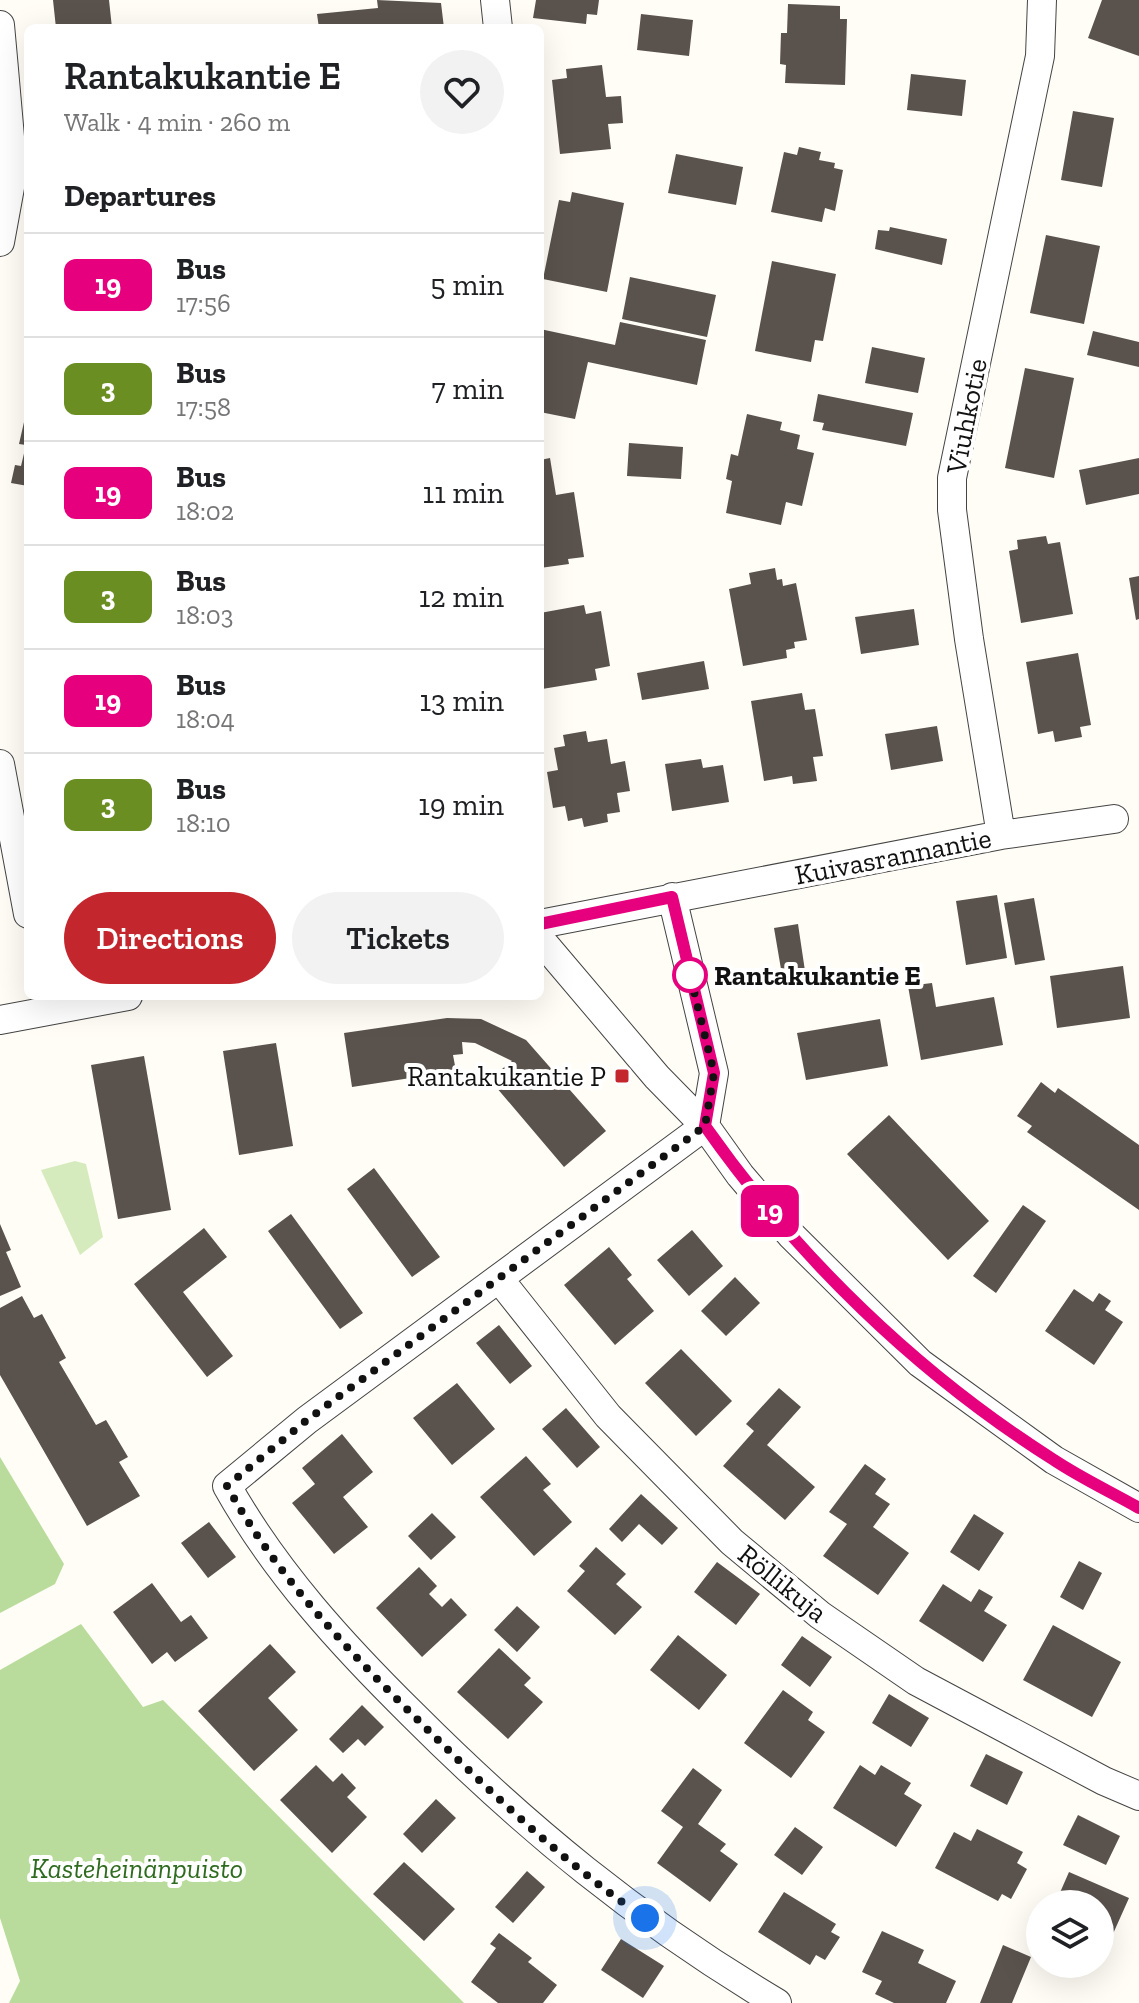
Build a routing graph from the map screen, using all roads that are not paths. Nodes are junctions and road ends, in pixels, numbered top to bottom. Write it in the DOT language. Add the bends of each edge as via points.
graph roads {
  1 [pos="495,0"];
  2 [pos="1042,0"];
  3 [pos="498,24"];
  4 [pos="0,25"];
  5 [pos="1,56"];
  6 [pos="0,242"];
  7 [pos="0,764"];
  8 [pos="1114,819"];
  9 [pos="1001,835"];
  10 [pos="24,893"];
  11 [pos="672,897"];
  12 [pos="544,923"];
  13 [pos="544,944"];
  14 [pos="80,1000"];
  15 [pos="44,1003"];
  16 [pos="0,1020"];
  17 [pos="705,1126"];
  18 [pos="500,1280"];
  19 [pos="1139,1508"];
  20 [pos="1139,1796"];
  21 [pos="777,2003"];
  1 -- 3 [label="street"];
  2 -- 9 [label="street, Viuhkotie" via="1040,56 952,478 969,639"];
  4 -- 5 [label="street"];
  5 -- 6 [label="street" via="13,171"];
  7 -- 10 [label="street"];
  8 -- 9 [label="street, Kuivasrannantie"];
  9 -- 11 [label="street, Kuivasrannantie"];
  11 -- 12 [label="street, Kuivasrannantie"];
  11 -- 17 [label="street" via="714,1073"];
  13 -- 17 [label="street"];
  14 -- 15 [label="street"];
  15 -- 16 [label="street"];
  17 -- 18 [label="street"];
  17 -- 19 [label="street" via="791,1235 920,1363 1054,1460"];
  18 -- 20 [label="street, Röllikuja" via="608,1416 732,1542 820,1615 916,1681"];
  18 -- 21 [label="street" via="307,1420 227,1486 251,1530 356,1658 490,1792 620,1901"];
}
